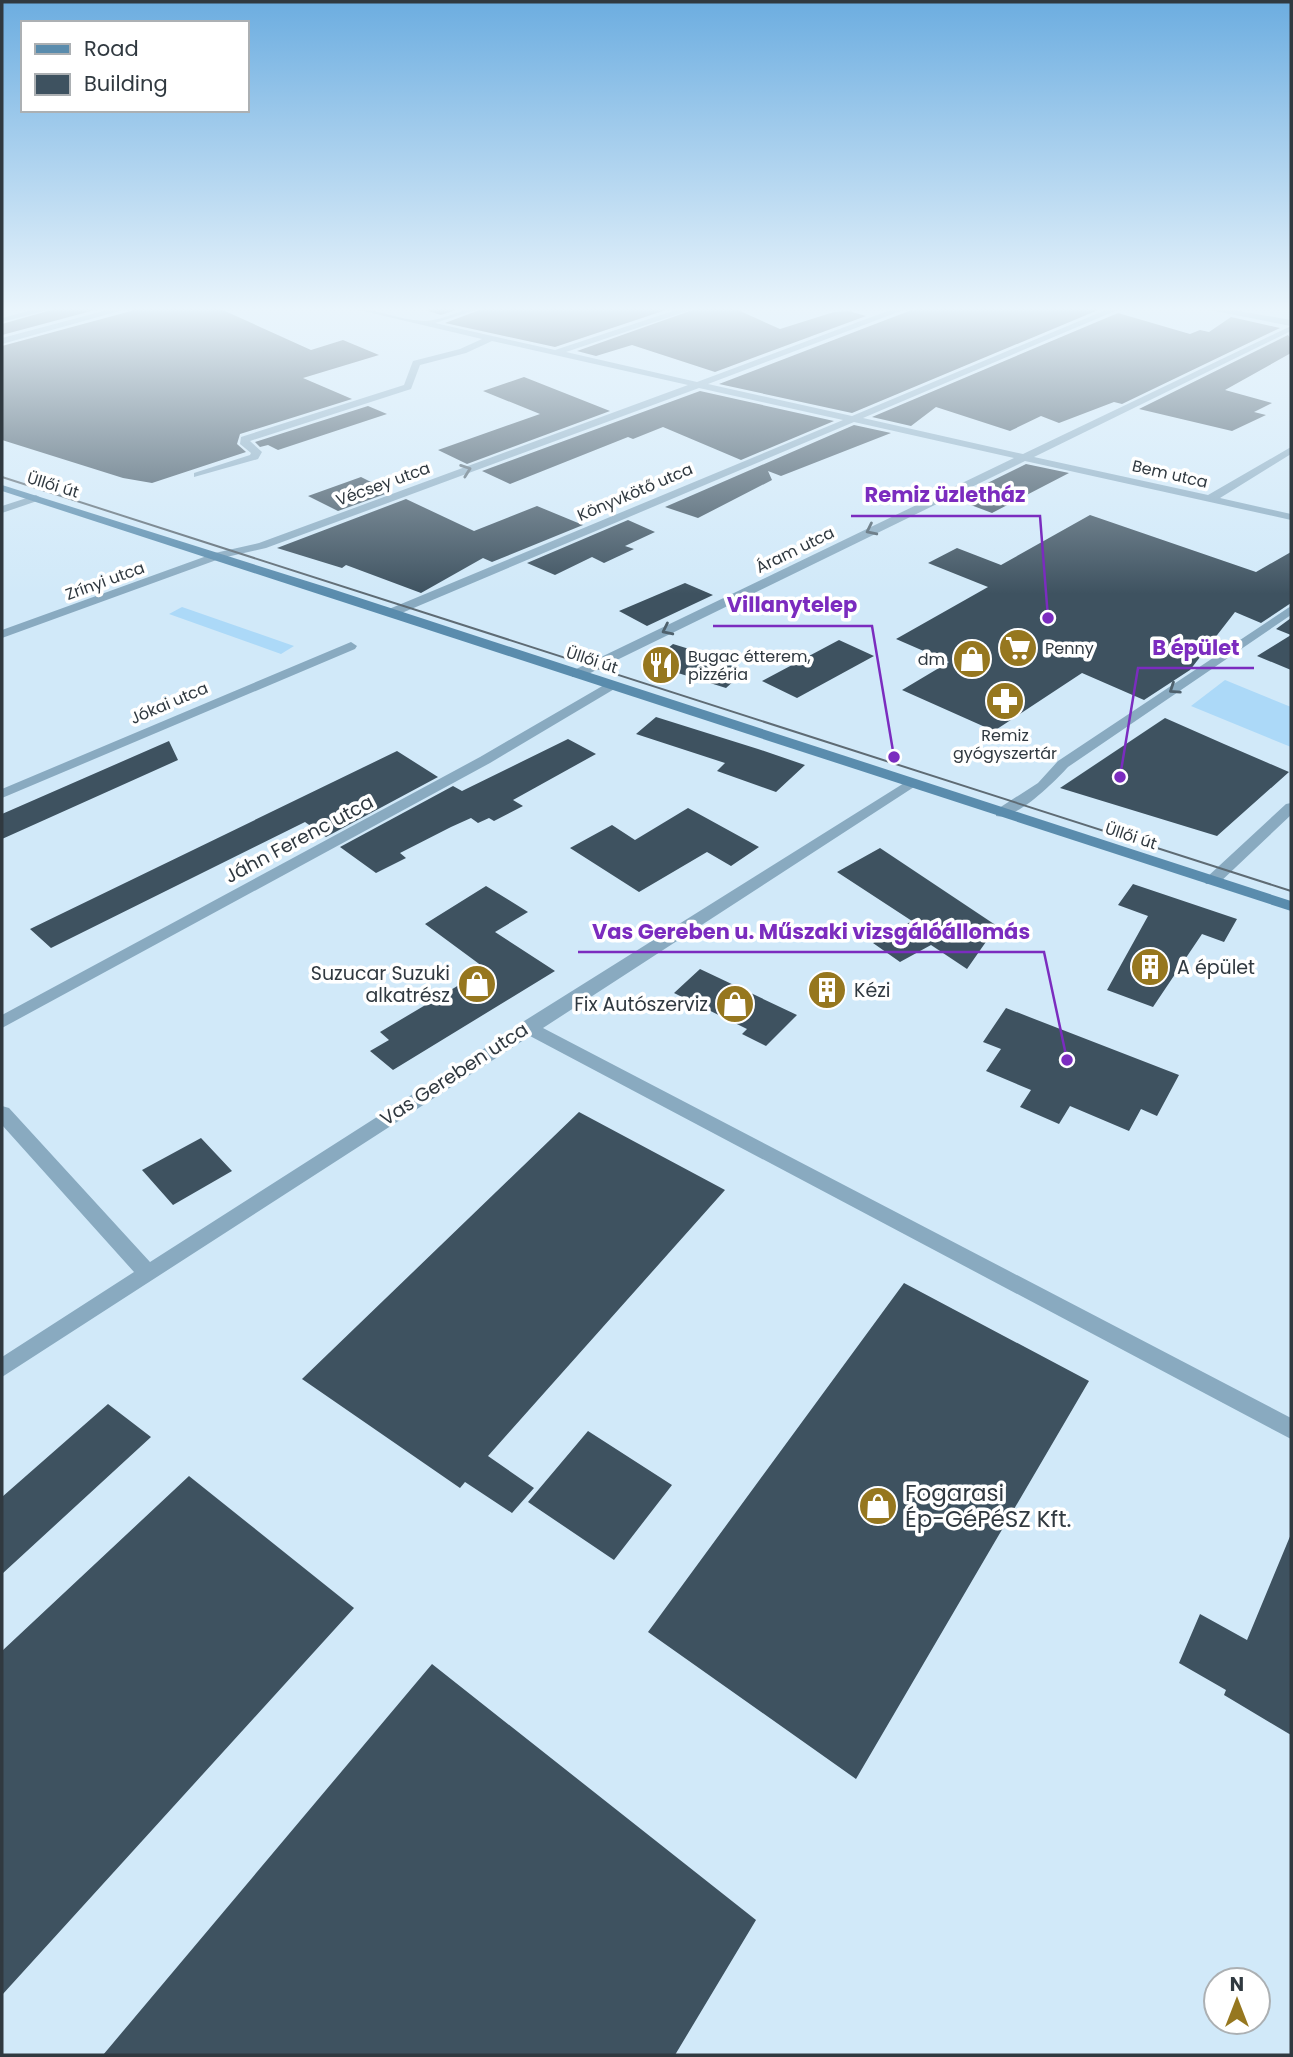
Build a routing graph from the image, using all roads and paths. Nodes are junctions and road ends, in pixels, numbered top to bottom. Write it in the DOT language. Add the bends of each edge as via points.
graph roads {
  1 [pos="361,402"];
  2 [pos="654,402"];
  3 [pos="772,402"];
  4 [pos="891,402"];
  5 [pos="1133,402"];
  6 [pos="850,419"];
  7 [pos="1291,450"];
  8 [pos="1020,456"];
  9 [pos="198,475"];
  10 [pos="2,488"];
  11 [pos="36,498"];
  12 [pos="1210,499"];
  13 [pos="2,510"];
  14 [pos="1291,517"];
  15 [pos="219,555"];
  16 [pos="1291,610"];
  17 [pos="393,612"];
  18 [pos="2,635"];
  19 [pos="351,646"];
  20 [pos="577,674"];
  21 [pos="611,685"];
  22 [pos="909,784"];
  23 [pos="2,794"];
  24 [pos="1291,807"];
  25 [pos="1001,813"];
  26 [pos="1212,881"];
  27 [pos="1291,906"];
  28 [pos="2,1022"];
  29 [pos="527,1027"];
  30 [pos="2,1113"];
  31 [pos="147,1273"];
  32 [pos="2,1368"];
  33 [pos="1291,1429"];
  1 -- 9 [label="street" via="245,439 257,452 254,457"];
  15 -- 2 [label="street, Vécsey utca, one-way" via="250,550"];
  3 -- 6 [label="street, Bem utca"];
  4 -- 6 [label="street, Könyvkötő utca"];
  5 -- 8 [label="street, Áram utca"];
  6 -- 8 [label="street, Bem utca"];
  6 -- 17 [label="street, Könyvkötő utca"];
  7 -- 12 [label="street"];
  8 -- 12 [label="street, Bem utca"];
  8 -- 20 [label="street, Áram utca, one-way"];
  10 -- 11 [label="main road, Üllői út"];
  11 -- 13 [label="street"];
  11 -- 15 [label="main road, Üllői út"];
  12 -- 14 [label="street, Bem utca"];
  15 -- 17 [label="main road, Üllői út"];
  15 -- 18 [label="street, Zrínyi utca"];
  16 -- 25 [label="street, one-way" via="1063,764 1043,786"];
  17 -- 20 [label="main road, Üllői út"];
  19 -- 23 [label="street, Jókai utca"];
  20 -- 21 [label="main road, Üllői út"];
  21 -- 22 [label="main road, Üllői út"];
  21 -- 28 [label="street, Jáhn Ferenc utca" via="485,760"];
  22 -- 25 [label="main road, Üllői út"];
  22 -- 29 [label="street, Vas Gereben utca"];
  24 -- 26 [label="street"];
  25 -- 26 [label="main road, Üllői út"];
  26 -- 27 [label="main road, Üllői út"];
  29 -- 31 [label="street, Vas Gereben utca"];
  29 -- 33 [label="street"];
  30 -- 31 [label="street"];
  31 -- 32 [label="street, Vas Gereben utca"];
}
